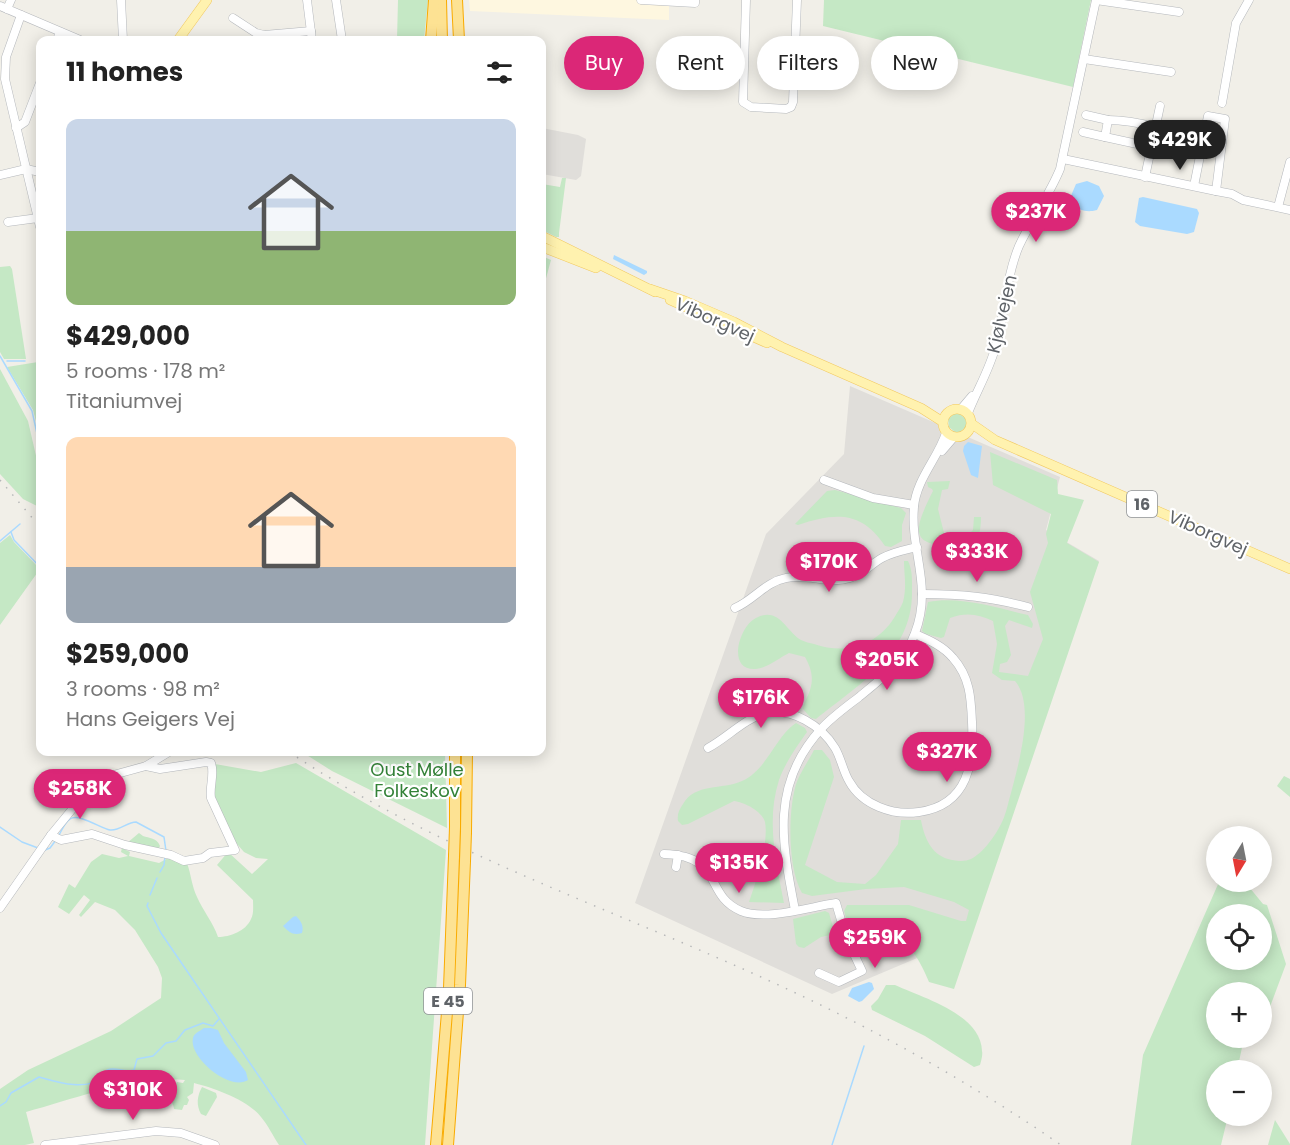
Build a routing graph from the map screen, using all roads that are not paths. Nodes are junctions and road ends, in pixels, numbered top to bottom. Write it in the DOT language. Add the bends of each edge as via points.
graph roads {
  1 [pos="11,0"];
  2 [pos="121,0"];
  3 [pos="207,0"];
  4 [pos="307,0"];
  5 [pos="336,0"];
  6 [pos="434,0"];
  7 [pos="441,0"];
  8 [pos="452,0"];
  9 [pos="457,0"];
  10 [pos="641,0"];
  11 [pos="746,0"];
  12 [pos="796,0"];
  13 [pos="1096,0"];
  14 [pos="1249,0"];
  15 [pos="695,1"];
  16 [pos="3,8"];
  17 [pos="1179,12"];
  18 [pos="21,15"];
  19 [pos="233,18"];
  20 [pos="311,31"];
  21 [pos="60,32"];
  22 [pos="58,36"];
  23 [pos="70,36"];
  24 [pos="123,36"];
  25 [pos="181,36"];
  26 [pos="312,36"];
  27 [pos="341,36"];
  28 [pos="431,36"];
  29 [pos="442,36"];
  30 [pos="453,36"];
  31 [pos="459,36"];
  32 [pos="1084,59"];
  33 [pos="1171,72"];
  34 [pos="36,93"];
  35 [pos="1222,103"];
  36 [pos="1160,106"];
  37 [pos="1108,120"];
  38 [pos="1155,127"];
  39 [pos="16,128"];
  40 [pos="1105,138"];
  41 [pos="1151,147"];
  42 [pos="1063,159"];
  43 [pos="1290,162"];
  44 [pos="26,169"];
  45 [pos="36,171"];
  46 [pos="0,175"];
  47 [pos="1145,177"];
  48 [pos="1194,186"];
  49 [pos="1215,191"];
  50 [pos="1278,207"];
  51 [pos="36,210"];
  52 [pos="1290,210"];
  53 [pos="36,218"];
  54 [pos="8,222"];
  55 [pos="546,238"];
  56 [pos="546,249"];
  57 [pos="621,276"];
  58 [pos="965,411"];
  59 [pos="945,418"];
  60 [pos="970,429"];
  61 [pos="950,435"];
  62 [pos="824,480"];
  63 [pos="914,505"];
  64 [pos="917,547"];
  65 [pos="1290,569"];
  66 [pos="922,594"];
  67 [pos="735,608"];
  68 [pos="1028,608"];
  69 [pos="915,634"];
  70 [pos="820,731"];
  71 [pos="708,748"];
  72 [pos="162,756"];
  73 [pos="455,756"];
  74 [pos="467,756"];
  75 [pos="146,766"];
  76 [pos="51,836"];
  77 [pos="664,854"];
  78 [pos="678,855"];
  79 [pos="676,867"];
  80 [pos="0,908"];
  81 [pos="795,910"];
  82 [pos="819,973"];
  83 [pos="114,1141"];
  84 [pos="45,1145"];
  85 [pos="215,1145"];
  86 [pos="436,1145"];
  87 [pos="448,1145"];
  1 -- 16 [label="street"];
  2 -- 24 [label="street"];
  3 -- 25 [label="main road"];
  4 -- 20 [label="street"];
  5 -- 27 [label="street"];
  6 -- 28 [label="highway"];
  7 -- 29 [label="highway"];
  8 -- 30 [label="highway"];
  9 -- 31 [label="highway"];
  10 -- 15 [label="street"];
  11 -- 12 [label="street" via="743,102 751,107 786,109 793,102"];
  13 -- 17 [label="street"];
  13 -- 32 [label="street, Kjølvejen"];
  14 -- 35 [label="street" via="1236,23"];
  16 -- 18 [label="street"];
  18 -- 21 [label="street"];
  18 -- 39 [label="street" via="4,69"];
  19 -- 20 [label="street" via="264,35"];
  20 -- 26 [label="street"];
  21 -- 22 [label="street"];
  21 -- 23 [label="street"];
  32 -- 33 [label="street"];
  32 -- 42 [label="street, Kjølvejen"];
  34 -- 39 [label="street" via="25,122"];
  36 -- 38 [label="street"];
  37 -- 38 [label="street"];
  37 -- 40 [label="street"];
  37 -- 40 [label="street" via="1089,116 1086,133"];
  38 -- 41 [label="street"];
  39 -- 44 [label="street"];
  40 -- 41 [label="street"];
  41 -- 47 [label="street"];
  42 -- 47 [label="street"];
  42 -- 58 [label="street, Kjølvejen" via="1052,189 1019,247 989,367"];
  43 -- 50 [label="street"];
  44 -- 45 [label="street"];
  44 -- 46 [label="street"];
  44 -- 51 [label="street"];
  47 -- 48 [label="street"];
  48 -- 49 [label="street"];
  48 -- 49 [label="street" via="1208,116 1225,119"];
  49 -- 50 [label="street"];
  50 -- 52 [label="street"];
  53 -- 54 [label="street"];
  55 -- 57 [label="main road, Viborgvej"];
  56 -- 57 [label="main road, Viborgvej"];
  57 -- 59 [label="main road, Viborgvej" via="756,339"];
  58 -- 59 [label="main road" via="954,409"];
  58 -- 60 [label="main road"];
  59 -- 61 [label="main road"];
  60 -- 61 [label="main road" via="963,436"];
  60 -- 65 [label="main road, Viborgvej / 16"];
  61 -- 63 [label="street" via="921,482"];
  62 -- 63 [label="street" via="873,498"];
  63 -- 64 [label="street"];
  64 -- 66 [label="street"];
  64 -- 67 [label="street" via="892,553 850,578 824,580 800,576 780,580"];
  66 -- 68 [label="street" via="984,597"];
  66 -- 69 [label="street"];
  69 -- 70 [label="street" via="885,676"];
  69 -- 70 [label="street" via="953,657 971,694 973,751 970,772 962,787 948,801 920,812 876,806 850,784 837,751"];
  70 -- 71 [label="street" via="790,714 764,714"];
  70 -- 81 [label="street" via="794,771 784,811 784,852"];
  72 -- 75 [label="street"];
  73 -- 86 [label="highway, E 45, bridge" via="449,988"];
  74 -- 87 [label="highway, E 45, bridge" via="460,985"];
  75 -- 76 [label="street" via="99,780"];
  75 -- 76 [label="street" via="160,769 211,763 211,798 235,850 189,861 92,834 61,840"];
  76 -- 80 [label="street"];
  77 -- 78 [label="street"];
  78 -- 79 [label="street"];
  78 -- 81 [label="street" via="700,863 728,903 740,910 766,915"];
  81 -- 82 [label="street" via="836,903 862,971 839,982"];
  83 -- 84 [label="street"];
  83 -- 85 [label="street" via="155,1131"];
}
